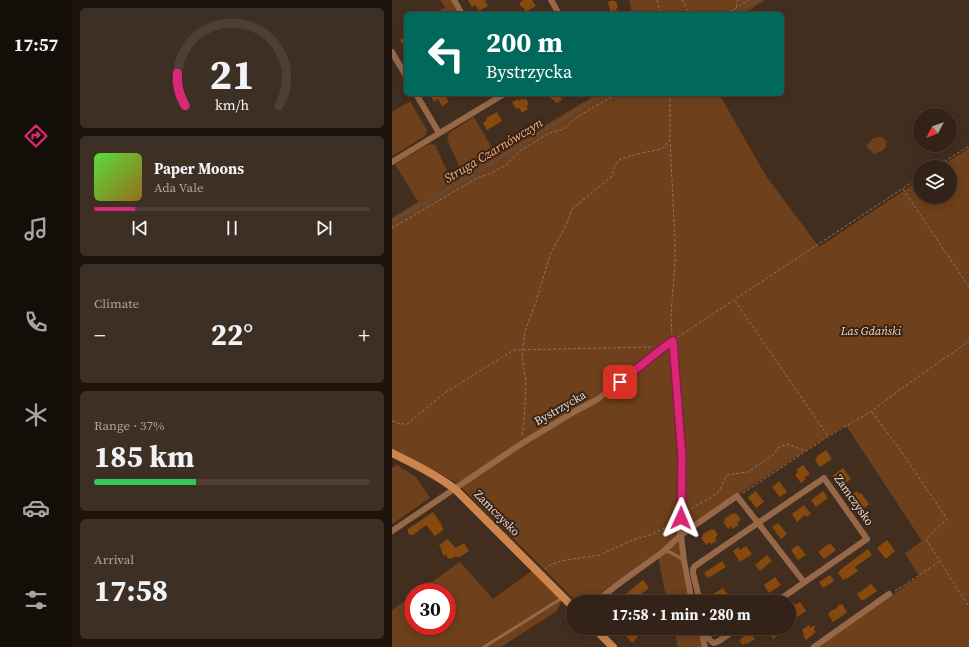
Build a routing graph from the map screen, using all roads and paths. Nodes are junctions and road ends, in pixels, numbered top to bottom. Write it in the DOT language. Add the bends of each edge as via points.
graph roads {
  1 [pos="454,0"];
  2 [pos="551,0"];
  3 [pos="657,0"];
  4 [pos="682,0"];
  5 [pos="738,0"];
  6 [pos="749,0"];
  7 [pos="736,8"];
  8 [pos="461,12"];
  9 [pos="558,12"];
  10 [pos="660,12"];
  11 [pos="689,12"];
  12 [pos="729,12"];
  13 [pos="392,52"];
  14 [pos="404,73"];
  15 [pos="417,96"];
  16 [pos="501,96"];
  17 [pos="614,96"];
  18 [pos="670,96"];
  19 [pos="439,134"];
  20 [pos="670,140"];
  21 [pos="969,146"];
  22 [pos="947,160"];
  23 [pos="392,162"];
  24 [pos="913,182"];
  25 [pos="903,188"];
  26 [pos="392,228"];
  27 [pos="969,287"];
  28 [pos="734,301"];
  29 [pos="673,341"];
  30 [pos="969,341"];
  31 [pos="664,347"];
  32 [pos="522,350"];
  33 [pos="872,411"];
  34 [pos="392,421"];
  35 [pos="829,436"];
  36 [pos="521,444"];
  37 [pos="392,453"];
  38 [pos="455,489"];
  39 [pos="737,496"];
  40 [pos="758,523"];
  41 [pos="392,531"];
  42 [pos="681,535"];
  43 [pos="664,551"];
  44 [pos="684,561"];
  45 [pos="940,562"];
  46 [pos="804,582"];
  47 [pos="889,594"];
  48 [pos="604,595"];
  49 [pos="691,595"];
  50 [pos="698,595"];
  51 [pos="786,595"];
  52 [pos="564,598"];
  53 [pos="969,607"];
  54 [pos="601,635"];
  55 [pos="702,635"];
  56 [pos="708,635"];
  57 [pos="728,635"];
  58 [pos="484,647"];
  59 [pos="613,647"];
  60 [pos="705,647"];
  61 [pos="814,647"];
  1 -- 8 [label="street"];
  2 -- 9 [label="street"];
  3 -- 10 [label="path"];
  4 -- 11 [label="path"];
  5 -- 7 [label="path"];
  6 -- 7 [label="path"];
  7 -- 12 [label="path"];
  13 -- 14 [label="street"];
  15 -- 19 [label="street"];
  16 -- 19 [label="street"];
  17 -- 26 [label="path" via="582,114 564,129 549,133 520,151 506,166 477,178"];
  18 -- 20 [label="path"];
  19 -- 23 [label="street"];
  20 -- 29 [label="path" via="675,242 671,314"];
  20 -- 32 [label="path" via="657,150 620,160 615,165 612,176 572,208 550,255 525,331"];
  21 -- 22 [label="path"];
  24 -- 25 [label="path"];
  25 -- 27 [label="path"];
  25 -- 28 [label="path"];
  28 -- 29 [label="path"];
  28 -- 35 [label="path"];
  29 -- 31 [label="street, Bystrzycka"];
  29 -- 42 [label="street" via="682,458"];
  30 -- 33 [label="path"];
  31 -- 32 [label="path"];
  31 -- 36 [label="street, Bystrzycka" via="598,399"];
  32 -- 34 [label="path" via="514,350 446,392 407,424"];
  32 -- 36 [label="path" via="526,382"];
  33 -- 35 [label="path"];
  33 -- 45 [label="path" via="947,519 926,539"];
  35 -- 39 [label="path"];
  36 -- 38 [label="street, Bystrzycka"];
  37 -- 38 [label="street, Zamczysko" via="425,469"];
  38 -- 41 [label="street, Bystrzycka"];
  38 -- 52 [label="street, Zamczysko"];
  39 -- 40 [label="street"];
  39 -- 42 [label="street"];
  40 -- 46 [label="street"];
  40 -- 46 [label="street, Zamczysko" via="824,478 867,539"];
  40 -- 50 [label="street, Zamczysko" via="697,564 693,573"];
  42 -- 43 [label="street"];
  42 -- 44 [label="street"];
  43 -- 44 [label="lane"];
  43 -- 48 [label="street"];
  44 -- 49 [label="street"];
  45 -- 47 [label="path"];
  45 -- 53 [label="path"];
  46 -- 51 [label="street, Zamczysko"];
  47 -- 61 [label="street"];
  52 -- 58 [label="lane"];
  54 -- 59 [label="street"];
  55 -- 60 [label="street"];
  56 -- 57 [label="street" via="714,643"];
}
